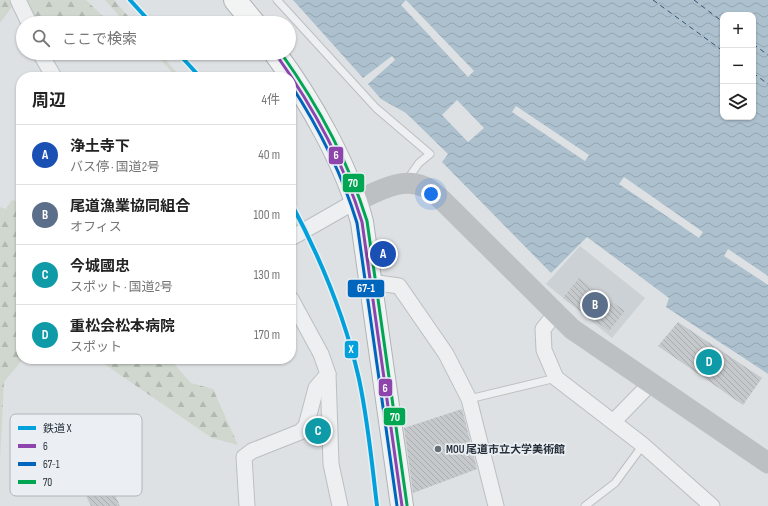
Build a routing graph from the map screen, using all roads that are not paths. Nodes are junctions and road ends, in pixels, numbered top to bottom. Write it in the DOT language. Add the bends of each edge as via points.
graph roads {
  1 [pos="18,0"];
  2 [pos="277,0"];
  3 [pos="26,16"];
  4 [pos="292,16"];
  5 [pos="296,21"];
  6 [pos="44,60"];
  7 [pos="280,60"];
  8 [pos="51,72"];
  9 [pos="287,72"];
  10 [pos="296,85"];
  11 [pos="405,183"];
  12 [pos="356,201"];
  13 [pos="296,235"];
  14 [pos="371,282"];
  15 [pos="296,308"];
  16 [pos="555,314"];
  17 [pos="328,374"];
  18 [pos="556,378"];
  19 [pos="651,384"];
  20 [pos="469,399"];
  21 [pos="613,422"];
  22 [pos="643,445"];
  23 [pos="768,463"];
  24 [pos="247,506"];
  25 [pos="340,506"];
  26 [pos="402,506"];
  27 [pos="496,506"];
  28 [pos="585,506"];
  29 [pos="712,506"];
  1 -- 3 [label="street"];
  2 -- 4 [label="lane"];
  5 -- 11 [label="lane" via="376,108 430,154 419,163"];
  6 -- 8 [label="street"];
  7 -- 9 [label="highway"];
  10 -- 12 [label="highway" via="321,123"];
  11 -- 12 [label="street"];
  11 -- 16 [label="street" via="425,187 442,200"];
  12 -- 13 [label="street"];
  12 -- 14 [label="highway" via="362,222"];
  14 -- 20 [label="street" via="399,286 446,354"];
  14 -- 26 [label="highway"];
  15 -- 17 [label="street" via="322,354"];
  16 -- 18 [label="street" via="543,329 544,350"];
  16 -- 19 [label="street" via="572,329"];
  17 -- 24 [label="street" via="316,388 306,426 300,432 252,451 244,457"];
  17 -- 25 [label="street" via="331,464"];
  18 -- 20 [label="lane"];
  18 -- 21 [label="street"];
  19 -- 21 [label="street"];
  19 -- 23 [label="street"];
  20 -- 27 [label="street"];
  21 -- 22 [label="street"];
  22 -- 28 [label="lane" via="615,483"];
  22 -- 29 [label="street"];
}
